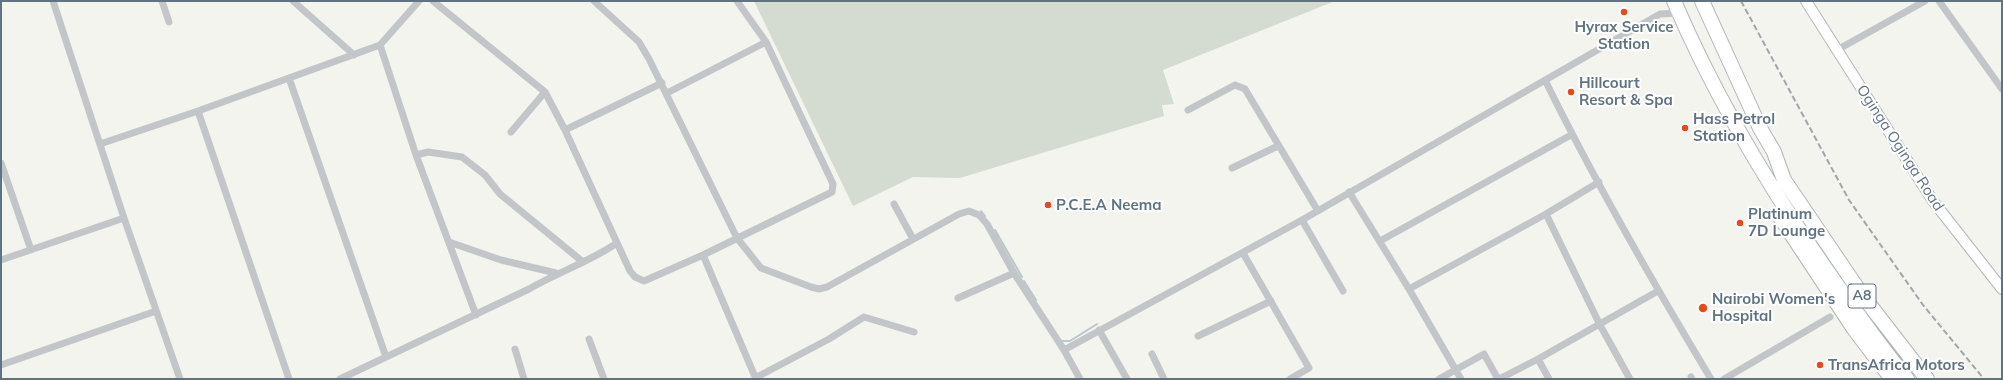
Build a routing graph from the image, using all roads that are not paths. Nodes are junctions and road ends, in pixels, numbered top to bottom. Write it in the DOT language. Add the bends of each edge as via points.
graph roads {
  1 [pos="53,1"];
  2 [pos="162,1"];
  3 [pos="293,1"];
  4 [pos="418,1"];
  5 [pos="433,1"];
  6 [pos="594,1"];
  7 [pos="738,1"];
  8 [pos="1702,1"];
  9 [pos="1806,1"];
  10 [pos="1925,1"];
  11 [pos="1939,1"];
  12 [pos="1676,7"];
  13 [pos="169,22"];
  14 [pos="766,42"];
  15 [pos="380,45"];
  16 [pos="1837,50"];
  17 [pos="354,55"];
  18 [pos="289,78"];
  19 [pos="1545,80"];
  20 [pos="662,83"];
  21 [pos="2002,88"];
  22 [pos="545,92"];
  23 [pos="667,93"];
  24 [pos="1188,110"];
  25 [pos="198,111"];
  26 [pos="566,130"];
  27 [pos="511,132"];
  28 [pos="1572,134"];
  29 [pos="100,144"];
  30 [pos="1278,146"];
  31 [pos="1774,152"];
  32 [pos="416,155"];
  33 [pos="1,163"];
  34 [pos="1758,166"];
  35 [pos="1232,168"];
  36 [pos="1599,182"];
  37 [pos="1349,192"];
  38 [pos="894,204"];
  39 [pos="1318,211"];
  40 [pos="1546,214"];
  41 [pos="124,218"];
  42 [pos="1302,220"];
  43 [pos="737,238"];
  44 [pos="913,239"];
  45 [pos="1380,241"];
  46 [pos="449,242"];
  47 [pos="617,243"];
  48 [pos="30,250"];
  49 [pos="1243,253"];
  50 [pos="703,255"];
  51 [pos="1,260"];
  52 [pos="583,262"];
  53 [pos="556,273"];
  54 [pos="1014,273"];
  55 [pos="1409,289"];
  56 [pos="2002,289"];
  57 [pos="1344,291"];
  58 [pos="1658,291"];
  59 [pos="958,298"];
  60 [pos="1271,301"];
  61 [pos="156,311"];
  62 [pos="476,314"];
  63 [pos="1830,317"];
  64 [pos="1600,324"];
  65 [pos="1099,330"];
  66 [pos="914,332"];
  67 [pos="1198,336"];
  68 [pos="589,339"];
  69 [pos="515,349"];
  70 [pos="1064,350"];
  71 [pos="1152,354"];
  72 [pos="386,357"];
  73 [pos="1538,359"];
  74 [pos="1,365"];
  75 [pos="1456,370"];
  76 [pos="180,379"];
  77 [pos="289,379"];
  78 [pos="340,379"];
  79 [pos="524,379"];
  80 [pos="604,379"];
  81 [pos="756,379"];
  82 [pos="1080,379"];
  83 [pos="1127,379"];
  84 [pos="1164,379"];
  85 [pos="1290,379"];
  86 [pos="1439,379"];
  87 [pos="1461,379"];
  88 [pos="1498,379"];
  89 [pos="1549,379"];
  90 [pos="1630,379"];
  91 [pos="1711,379"];
  92 [pos="1724,379"];
  93 [pos="1892,379"];
  94 [pos="1907,379"];
  95 [pos="1927,379"];
  96 [pos="1937,379"];
  1 -- 29 [label="street"];
  2 -- 13 [label="street"];
  3 -- 17 [label="street"];
  4 -- 15 [label="street"];
  5 -- 22 [label="street"];
  6 -- 20 [label="street" via="639,42"];
  7 -- 14 [label="street"];
  8 -- 31 [label="highway, A8" via="1750,109"];
  9 -- 16 [label="street, Oginga Oginga Road"];
  10 -- 16 [label="street"];
  11 -- 21 [label="street"];
  12 -- 19 [label="street"];
  12 -- 34 [label="highway, A8"];
  14 -- 23 [label="street"];
  14 -- 43 [label="street" via="833,188 832,192 821,199"];
  15 -- 17 [label="street"];
  15 -- 32 [label="street"];
  16 -- 56 [label="street, Oginga Oginga Road" via="1933,201"];
  17 -- 18 [label="street"];
  18 -- 25 [label="street"];
  18 -- 72 [label="street"];
  19 -- 28 [label="street"];
  19 -- 37 [label="street"];
  20 -- 23 [label="street"];
  20 -- 26 [label="street"];
  22 -- 26 [label="street"];
  22 -- 27 [label="street"];
  23 -- 43 [label="street"];
  24 -- 30 [label="street" via="1228,87 1241,86 1250,96"];
  25 -- 29 [label="street"];
  25 -- 77 [label="street"];
  26 -- 47 [label="street"];
  28 -- 36 [label="street"];
  28 -- 45 [label="street"];
  29 -- 41 [label="street"];
  30 -- 35 [label="street"];
  30 -- 39 [label="street"];
  31 -- 95 [label="highway, A8" via="1784,180 1862,295"];
  31 -- 96 [label="highway" via="1872,295"];
  32 -- 46 [label="street"];
  32 -- 52 [label="street" via="428,152 462,157 484,175 500,194"];
  33 -- 48 [label="street"];
  34 -- 93 [label="highway" via="1768,195 1793,238 1854,329"];
  34 -- 94 [label="highway, A8" via="1847,301"];
  36 -- 40 [label="street"];
  36 -- 58 [label="street"];
  37 -- 39 [label="street"];
  37 -- 45 [label="street"];
  38 -- 44 [label="street"];
  39 -- 42 [label="street"];
  40 -- 55 [label="street"];
  40 -- 64 [label="street"];
  41 -- 48 [label="street"];
  41 -- 61 [label="street"];
  42 -- 49 [label="street"];
  42 -- 57 [label="street"];
  43 -- 44 [label="street" via="761,268 818,289 827,287"];
  43 -- 50 [label="street"];
  44 -- 54 [label="street" via="969,210 979,215 987,224"];
  45 -- 55 [label="street"];
  46 -- 53 [label="street" via="501,260"];
  46 -- 62 [label="street"];
  47 -- 50 [label="street" via="635,278 644,280"];
  47 -- 52 [label="street"];
  48 -- 51 [label="street"];
  49 -- 60 [label="street"];
  49 -- 65 [label="street"];
  50 -- 81 [label="street"];
  52 -- 53 [label="street"];
  53 -- 62 [label="street"];
  54 -- 59 [label="street"];
  54 -- 70 [label="street"];
  55 -- 75 [label="street"];
  58 -- 64 [label="street"];
  58 -- 91 [label="street"];
  60 -- 67 [label="street"];
  60 -- 85 [label="street" via="1309,368"];
  61 -- 74 [label="street"];
  61 -- 76 [label="street"];
  62 -- 72 [label="street"];
  63 -- 92 [label="street"];
  64 -- 73 [label="street"];
  64 -- 90 [label="street"];
  65 -- 70 [label="street"];
  65 -- 83 [label="street"];
  66 -- 81 [label="street" via="864,317"];
  68 -- 80 [label="street"];
  69 -- 79 [label="street"];
  70 -- 82 [label="street"];
  71 -- 84 [label="street"];
  72 -- 78 [label="street"];
  73 -- 88 [label="street"];
  73 -- 89 [label="street"];
  75 -- 86 [label="street"];
  75 -- 87 [label="street"];
  75 -- 88 [label="street" via="1484,354"];
}
